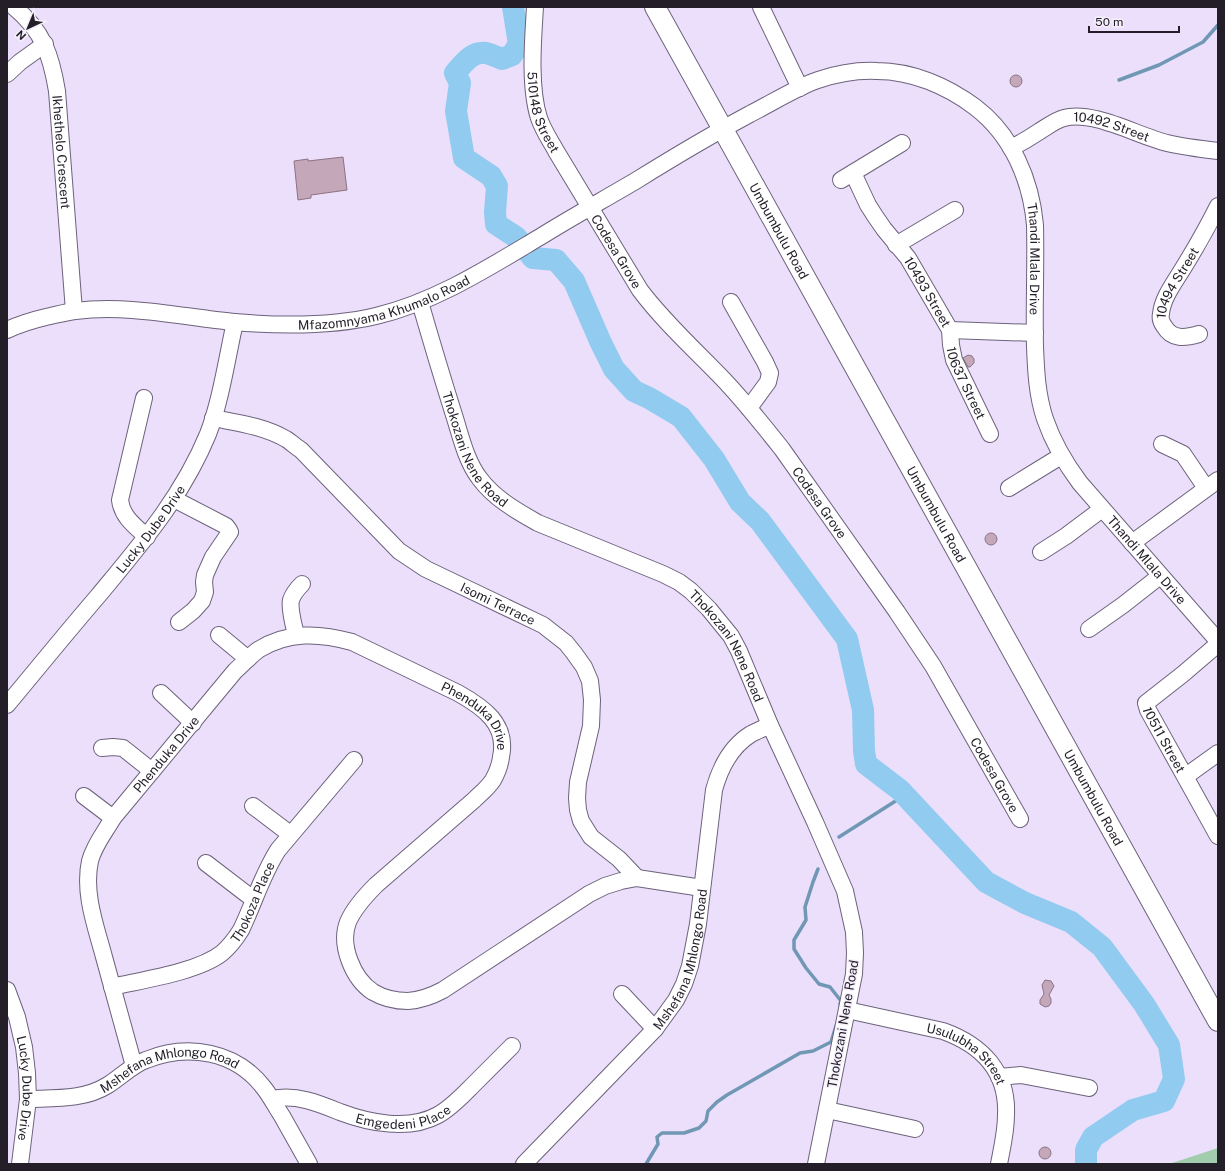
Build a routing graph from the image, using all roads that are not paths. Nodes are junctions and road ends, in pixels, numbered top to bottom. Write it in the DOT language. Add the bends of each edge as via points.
graph roads {
  1 [pos="14,7"];
  2 [pos="535,7"];
  3 [pos="655,7"];
  4 [pos="761,7"];
  5 [pos="45,44"];
  6 [pos="7,74"];
  7 [pos="800,88"];
  8 [pos="722,129"];
  9 [pos="902,143"];
  10 [pos="1011,148"];
  11 [pos="1218,151"];
  12 [pos="1218,206"];
  13 [pos="591,207"];
  14 [pos="955,210"];
  15 [pos="896,245"];
  16 [pos="420,302"];
  17 [pos="731,302"];
  18 [pos="74,311"];
  19 [pos="234,322"];
  20 [pos="7,330"];
  21 [pos="950,330"];
  22 [pos="1035,333"];
  23 [pos="1198,334"];
  24 [pos="144,398"];
  25 [pos="749,408"];
  26 [pos="213,418"];
  27 [pos="990,434"];
  28 [pos="1162,444"];
  29 [pos="1061,456"];
  30 [pos="1214,486"];
  31 [pos="1010,488"];
  32 [pos="174,499"];
  33 [pos="1102,509"];
  34 [pos="147,537"];
  35 [pos="1132,542"];
  36 [pos="1041,552"];
  37 [pos="1160,576"];
  38 [pos="302,584"];
  39 [pos="179,622"];
  40 [pos="1089,629"];
  41 [pos="296,635"];
  42 [pos="219,636"];
  43 [pos="1218,642"];
  44 [pos="248,659"];
  45 [pos="161,693"];
  46 [pos="7,705"];
  47 [pos="193,723"];
  48 [pos="770,725"];
  49 [pos="102,748"];
  50 [pos="1218,753"];
  51 [pos="354,760"];
  52 [pos="152,771"];
  53 [pos="1186,776"];
  54 [pos="84,796"];
  55 [pos="253,806"];
  56 [pos="113,818"];
  57 [pos="1020,819"];
  58 [pos="290,834"];
  59 [pos="1218,836"];
  60 [pos="206,863"];
  61 [pos="637,878"];
  62 [pos="702,888"];
  63 [pos="253,899"];
  64 [pos="112,987"];
  65 [pos="7,990"];
  66 [pos="622,994"];
  67 [pos="847,1010"];
  68 [pos="1218,1021"];
  69 [pos="655,1028"];
  70 [pos="512,1046"];
  71 [pos="134,1066"];
  72 [pos="1000,1077"];
  73 [pos="1089,1088"];
  74 [pos="28,1099"];
  75 [pos="272,1099"];
  76 [pos="827,1110"];
  77 [pos="915,1129"];
  78 [pos="20,1164"];
  79 [pos="309,1164"];
  80 [pos="524,1164"];
  81 [pos="816,1164"];
  82 [pos="999,1164"];
  1 -- 5 [label="street, Ikhethelo Crescent" via="30,22"];
  2 -- 13 [label="street, 510148 Street" via="533,71 539,118"];
  3 -- 8 [label="main road, Umbumbulu Road"];
  4 -- 7 [label="street"];
  5 -- 6 [label="street"];
  5 -- 18 [label="street, Ikhethelo Crescent" via="54,71 57,91"];
  7 -- 8 [label="street, Thandi Mlala Drive"];
  7 -- 10 [label="street, Thandi Mlala Drive" via="817,80 876,70 911,75 948,90 982,112"];
  8 -- 13 [label="street, Mfazomnyama Khumalo Road"];
  8 -- 68 [label="main road, Umbumbulu Road"];
  9 -- 15 [label="street, 10493 Street" via="847,176"];
  10 -- 11 [label="street, 10492 Street" via="1052,124 1074,116 1088,117 1166,143"];
  10 -- 22 [label="street, Thandi Mlala Drive" via="1026,179 1034,209"];
  12 -- 23 [label="street, 10494 Street" via="1171,289 1160,316 1162,324 1175,337"];
  13 -- 16 [label="street, Mfazomnyama Khumalo Road" via="458,285"];
  13 -- 25 [label="street, Codesa Grove" via="649,302"];
  14 -- 15 [label="street, 10493 Street"];
  15 -- 21 [label="street, 10493 Street" via="915,269"];
  16 -- 19 [label="street, Mfazomnyama Khumalo Road" via="352,322 282,325"];
  16 -- 48 [label="street, Thokozani Nene Road" via="466,454 480,479 520,513 663,574 691,591 731,636"];
  17 -- 25 [label="street" via="770,373 768,382"];
  18 -- 19 [label="street, Mfazomnyama Khumalo Road" via="117,309"];
  18 -- 20 [label="street, Mfazomnyama Khumalo Road"];
  19 -- 26 [label="street, Lucky Dube Drive"];
  21 -- 22 [label="street, 10493 Street"];
  21 -- 27 [label="street, 10637 Street" via="954,360"];
  22 -- 29 [label="street, Thandi Mlala Drive" via="1040,400 1044,418"];
  24 -- 34 [label="street" via="120,500 123,513"];
  25 -- 57 [label="street, Codesa Grove" via="786,455 925,654"];
  26 -- 32 [label="street, Lucky Dube Drive" via="201,449"];
  26 -- 61 [label="street, Isomi Terrace" via="270,431 286,440 301,450 399,551 426,569 543,625 566,643 584,666 590,681 592,700 590,726 578,782 577,798 581,821 591,837"];
  28 -- 30 [label="street" via="1183,454"];
  29 -- 31 [label="street"];
  29 -- 33 [label="street, Thandi Mlala Drive"];
  30 -- 35 [label="street"];
  32 -- 34 [label="street, Lucky Dube Drive"];
  32 -- 39 [label="street" via="226,526 230,532 213,557 205,575 202,601"];
  33 -- 35 [label="street, Thandi Mlala Drive"];
  33 -- 36 [label="street"];
  34 -- 46 [label="street, Lucky Dube Drive"];
  35 -- 37 [label="street, Thandi Mlala Drive"];
  37 -- 40 [label="street"];
  37 -- 43 [label="street, Thandi Mlala Drive"];
  38 -- 41 [label="street" via="291,600"];
  41 -- 44 [label="street, Phenduka Drive" via="270,644"];
  41 -- 61 [label="street, Phenduka Drive" via="334,637 352,642 458,693 485,710 493,719 502,739 499,766 487,787 376,885 354,910 348,923 346,948 354,970 373,992 395,1000 407,1001 431,996 589,894 621,881"];
  42 -- 44 [label="street"];
  43 -- 53 [label="street, 10511 Street" via="1146,703"];
  44 -- 47 [label="street, Phenduka Drive"];
  45 -- 47 [label="street"];
  47 -- 52 [label="street, Phenduka Drive"];
  48 -- 62 [label="street, Mshefana Mhlongo Road" via="739,744 731,752 719,773 714,790"];
  48 -- 67 [label="street, Thokozani Nene Road" via="845,891 854,932 855,953"];
  49 -- 52 [label="street" via="123,748"];
  50 -- 53 [label="street"];
  51 -- 58 [label="street, Thokoza Place"];
  52 -- 56 [label="street, Phenduka Drive"];
  53 -- 59 [label="street, 10511 Street"];
  54 -- 56 [label="street"];
  55 -- 58 [label="street"];
  56 -- 64 [label="street, Phenduka Drive" via="90,861 88,887"];
  58 -- 63 [label="street, Thokoza Place" via="270,863"];
  60 -- 63 [label="street"];
  61 -- 62 [label="street, Phenduka Drive"];
  62 -- 69 [label="street, Mshefana Mhlongo Road" via="698,924 684,984 676,1000"];
  63 -- 64 [label="street, Thokoza Place" via="240,930 222,954 200,965 174,973"];
  64 -- 71 [label="street, Phenduka Drive"];
  65 -- 74 [label="street, Lucky Dube Drive" via="17,1017 24,1048"];
  66 -- 69 [label="street"];
  67 -- 72 [label="street, Usulubha Street" via="956,1036 979,1051 993,1065"];
  67 -- 76 [label="street, Thokozani Nene Road"];
  69 -- 80 [label="street, Mshefana Mhlongo Road"];
  70 -- 75 [label="street, Emgedeni Place" via="454,1104 430,1119 403,1124 367,1121 302,1099"];
  71 -- 74 [label="street, Mshefana Mhlongo Road" via="108,1085 84,1096"];
  71 -- 75 [label="street, Mshefana Mhlongo Road" via="165,1054 183,1051 207,1052 239,1066 264,1088"];
  72 -- 73 [label="street" via="1021,1075"];
  72 -- 82 [label="street, Usulubha Street" via="1006,1114"];
  74 -- 78 [label="street, Lucky Dube Drive"];
  75 -- 79 [label="street, Mshefana Mhlongo Road"];
  76 -- 77 [label="street"];
  76 -- 81 [label="street, Thokozani Nene Road"];
}
